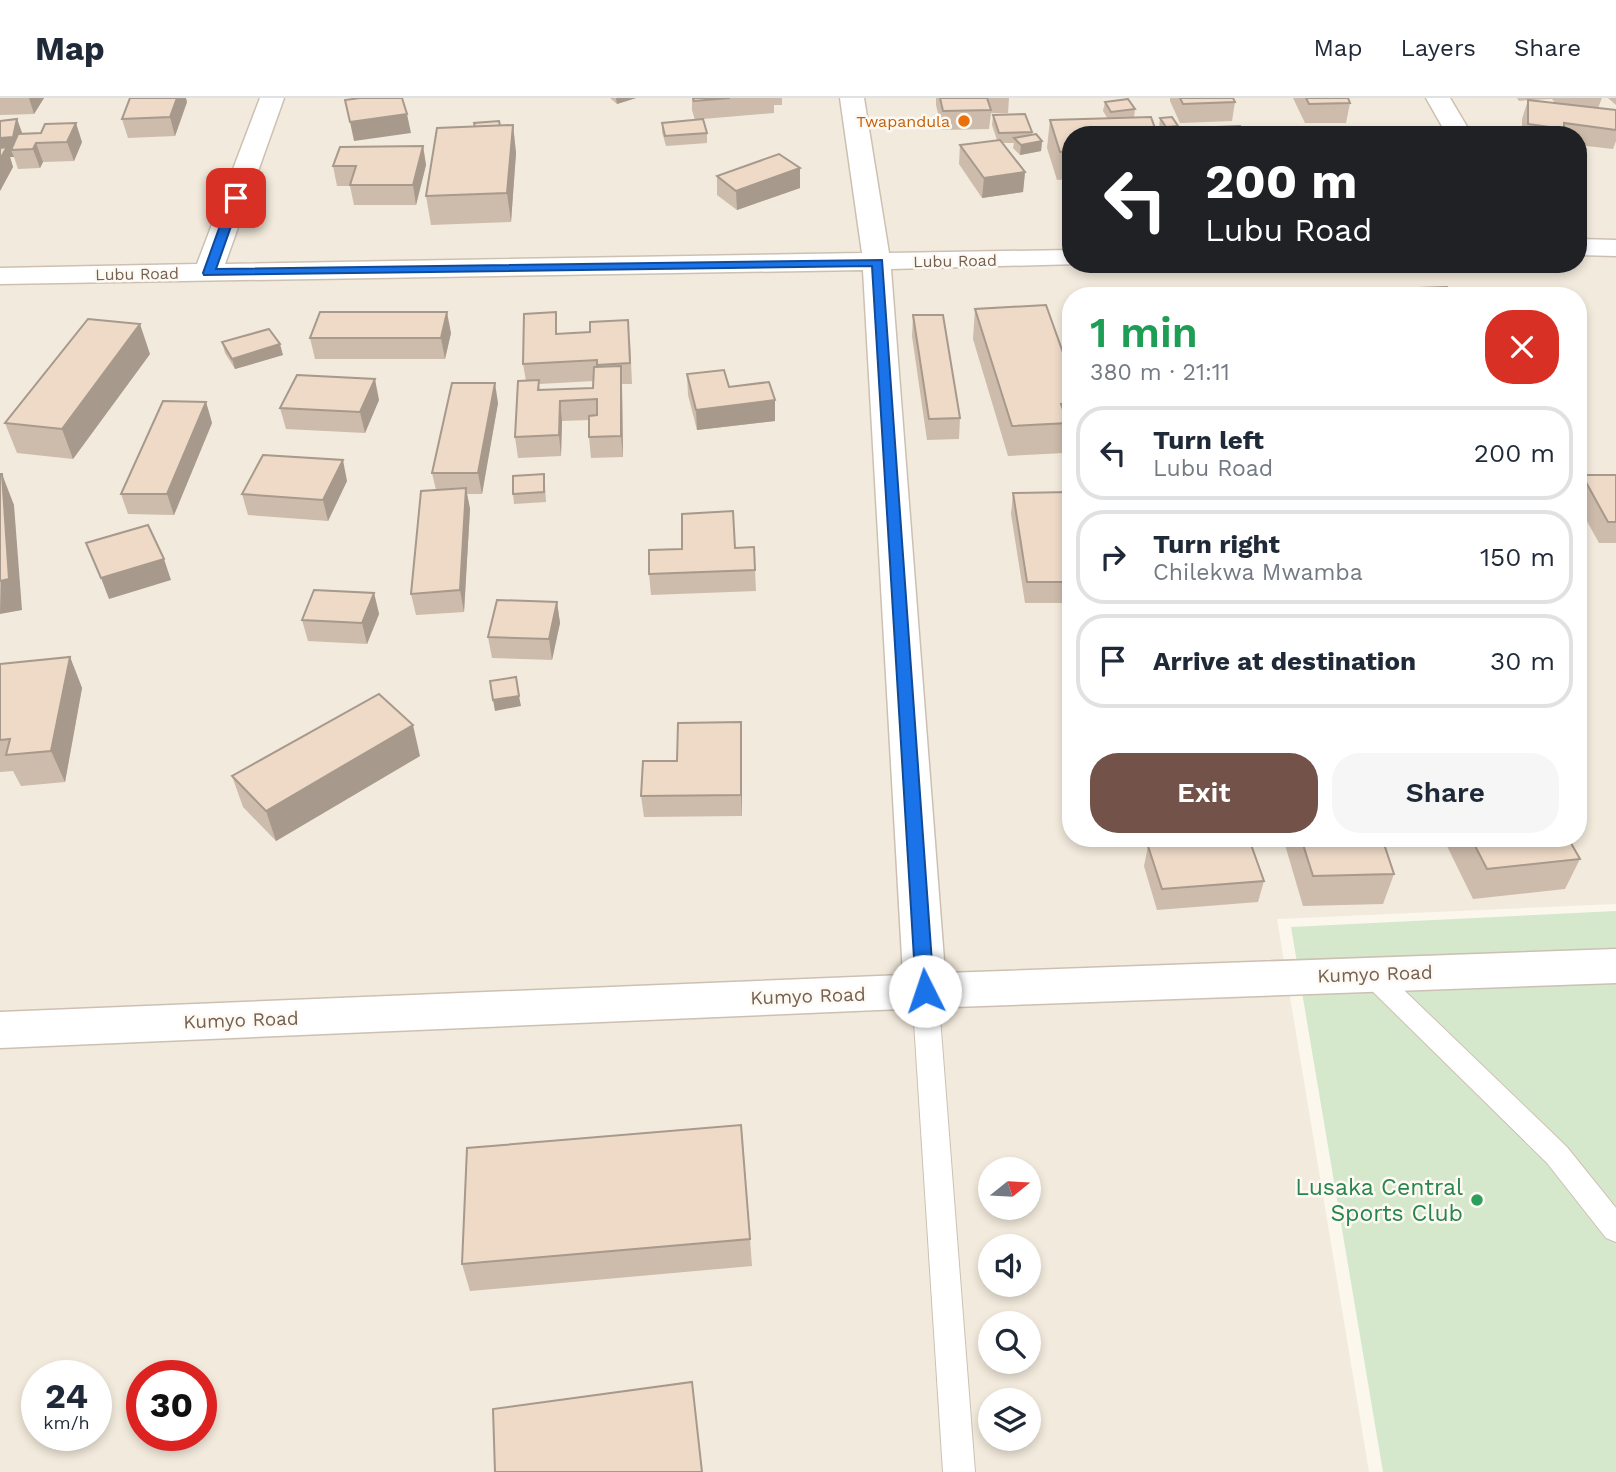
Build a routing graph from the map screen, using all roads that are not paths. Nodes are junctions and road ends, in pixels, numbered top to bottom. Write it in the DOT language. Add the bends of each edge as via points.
graph roads {
  1 [pos="272,98"];
  2 [pos="852,98"];
  3 [pos="1438,98"];
  4 [pos="1455,126"];
  5 [pos="1587,247"];
  6 [pos="1616,248"];
  7 [pos="1062,258"];
  8 [pos="877,263"];
  9 [pos="208,273"];
  10 [pos="0,276"];
  11 [pos="1616,965"];
  12 [pos="1372,975"];
  13 [pos="925,991"];
  14 [pos="0,1030"];
  15 [pos="1616,1229"];
  16 [pos="959,1472"];
  1 -- 9 [label="street"];
  2 -- 8 [label="street"];
  3 -- 4 [label="street"];
  5 -- 6 [label="street"];
  7 -- 8 [label="street, Lubu Road"];
  8 -- 9 [label="street, Lubu Road"];
  8 -- 13 [label="street"];
  9 -- 10 [label="street, Lubu Road"];
  11 -- 12 [label="street, Kumyo Road"];
  12 -- 13 [label="street, Kumyo Road"];
  12 -- 15 [label="lane" via="1557,1155"];
  13 -- 14 [label="street, Kumyo Road"];
  13 -- 16 [label="lane"];
}
